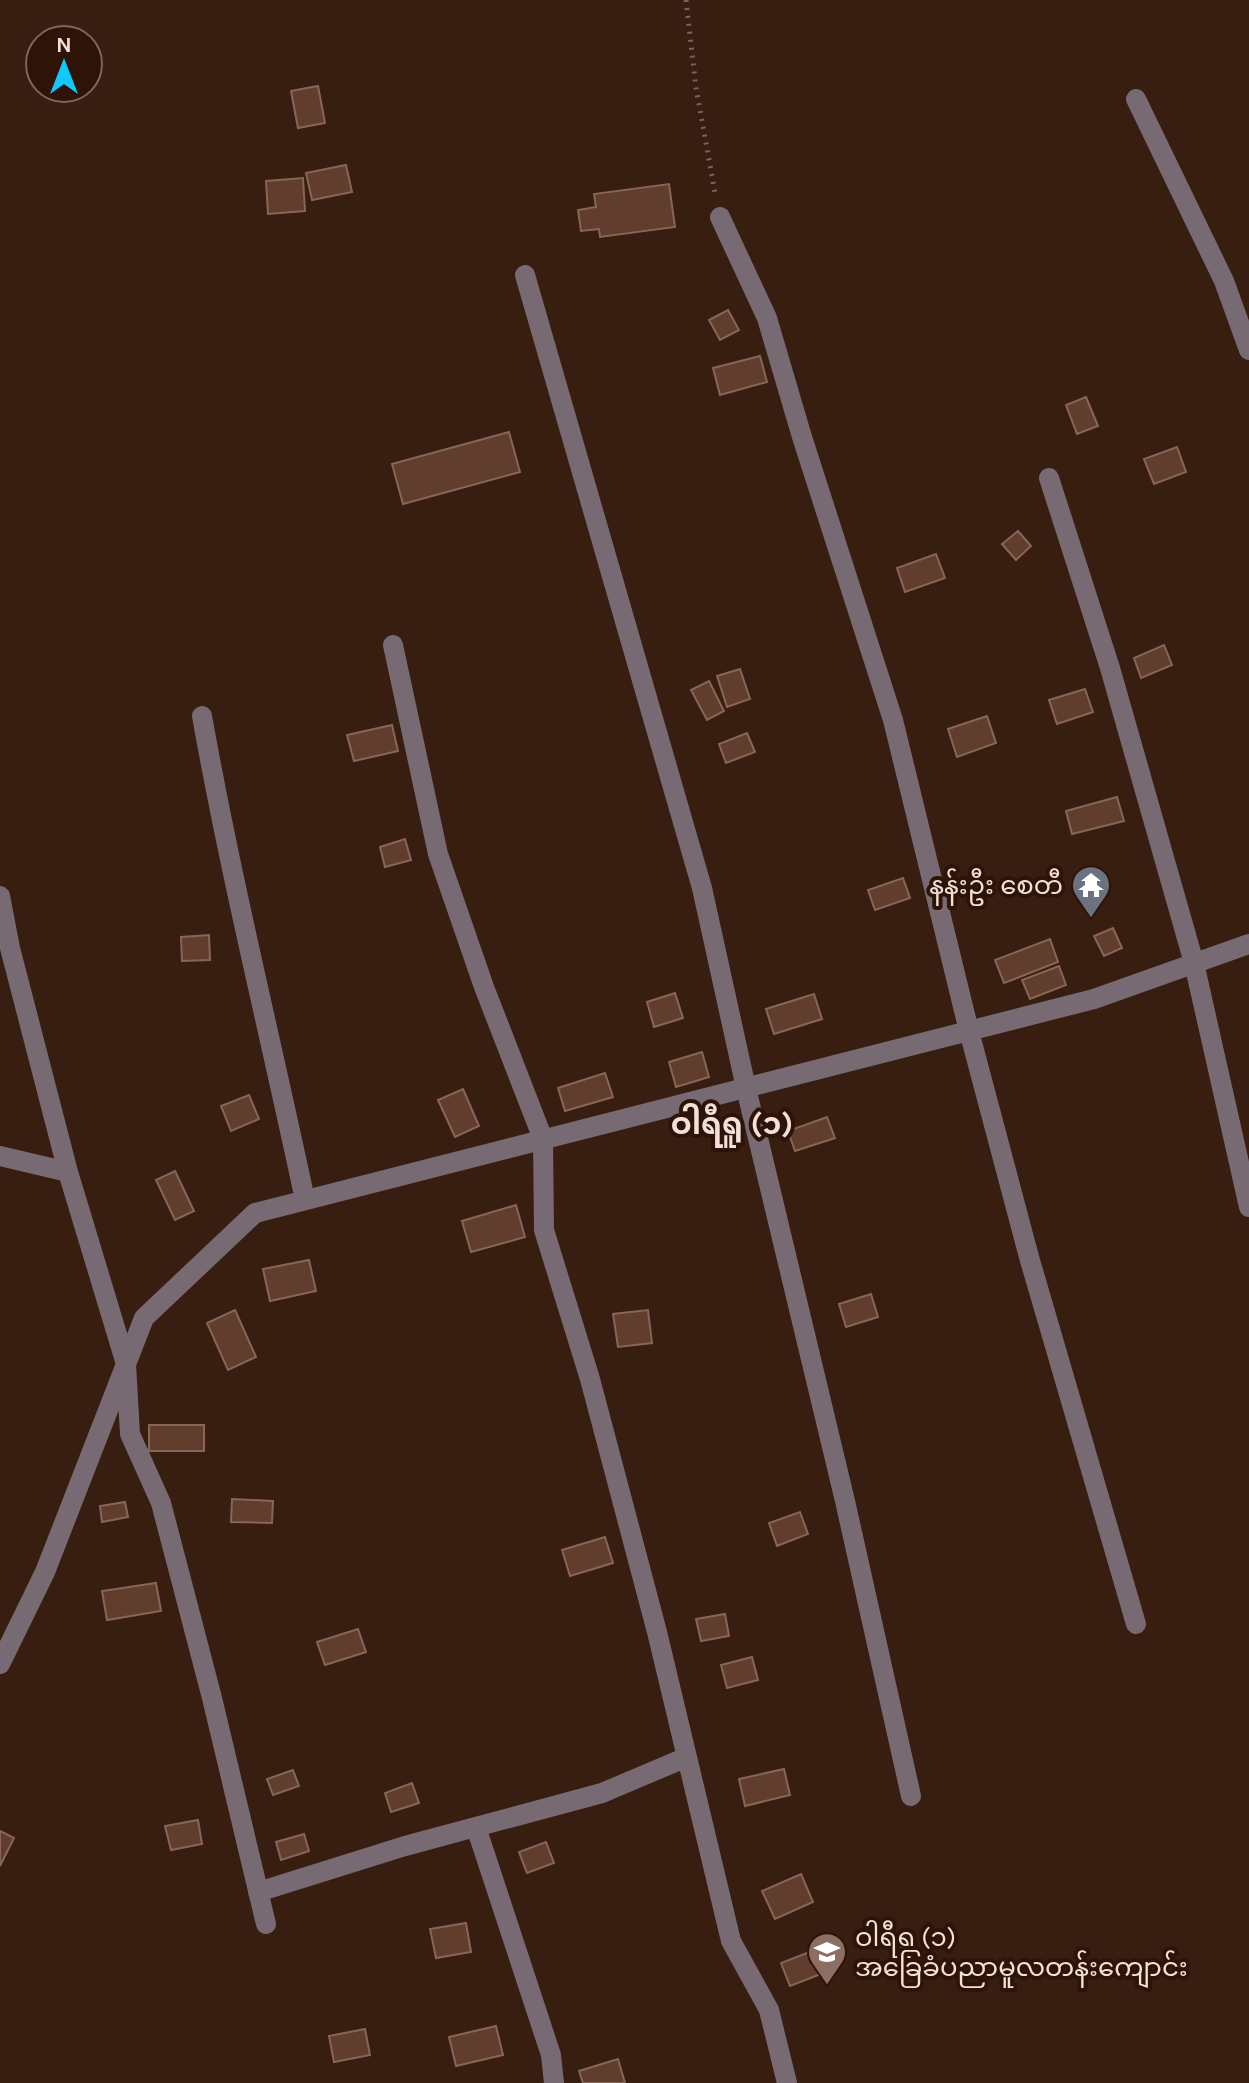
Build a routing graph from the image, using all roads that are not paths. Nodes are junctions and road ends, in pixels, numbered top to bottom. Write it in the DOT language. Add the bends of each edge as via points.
graph roads {
  1 [pos="1136,99"];
  2 [pos="720,217"];
  3 [pos="525,275"];
  4 [pos="1249,350"];
  5 [pos="1049,478"];
  6 [pos="393,645"];
  7 [pos="202,716"];
  8 [pos="0,896"];
  9 [pos="1249,944"];
  10 [pos="1194,963"];
  11 [pos="969,1031"];
  12 [pos="746,1088"];
  13 [pos="543,1139"];
  14 [pos="0,1156"];
  15 [pos="68,1172"];
  16 [pos="305,1200"];
  17 [pos="1249,1207"];
  18 [pos="126,1364"];
  19 [pos="1136,1624"];
  20 [pos="0,1664"];
  21 [pos="687,1757"];
  22 [pos="911,1796"];
  23 [pos="476,1827"];
  24 [pos="258,1892"];
  25 [pos="266,1924"];
  26 [pos="554,2083"];
  27 [pos="787,2083"];
  1 -- 4 [label="street" via="1224,281"];
  2 -- 11 [label="street" via="767,318 893,720"];
  3 -- 12 [label="street" via="702,888"];
  5 -- 10 [label="street" via="1110,668"];
  6 -- 13 [label="street" via="438,854"];
  7 -- 16 [label="street" via="241,921"];
  8 -- 15 [label="street"];
  9 -- 10 [label="street"];
  10 -- 11 [label="street" via="1094,999"];
  10 -- 17 [label="street"];
  11 -- 12 [label="street"];
  11 -- 19 [label="street"];
  12 -- 13 [label="street"];
  12 -- 22 [label="street"];
  13 -- 16 [label="street"];
  13 -- 21 [label="street" via="544,1230 590,1379"];
  14 -- 15 [label="street"];
  15 -- 18 [label="street"];
  16 -- 18 [label="street" via="255,1213 144,1318"];
  18 -- 20 [label="street" via="45,1572"];
  18 -- 24 [label="street" via="130,1434 161,1503"];
  21 -- 23 [label="street" via="602,1793"];
  21 -- 27 [label="street" via="731,1941 769,2010"];
  23 -- 24 [label="street"];
  23 -- 26 [label="street" via="551,2055"];
  24 -- 25 [label="street"];
}
